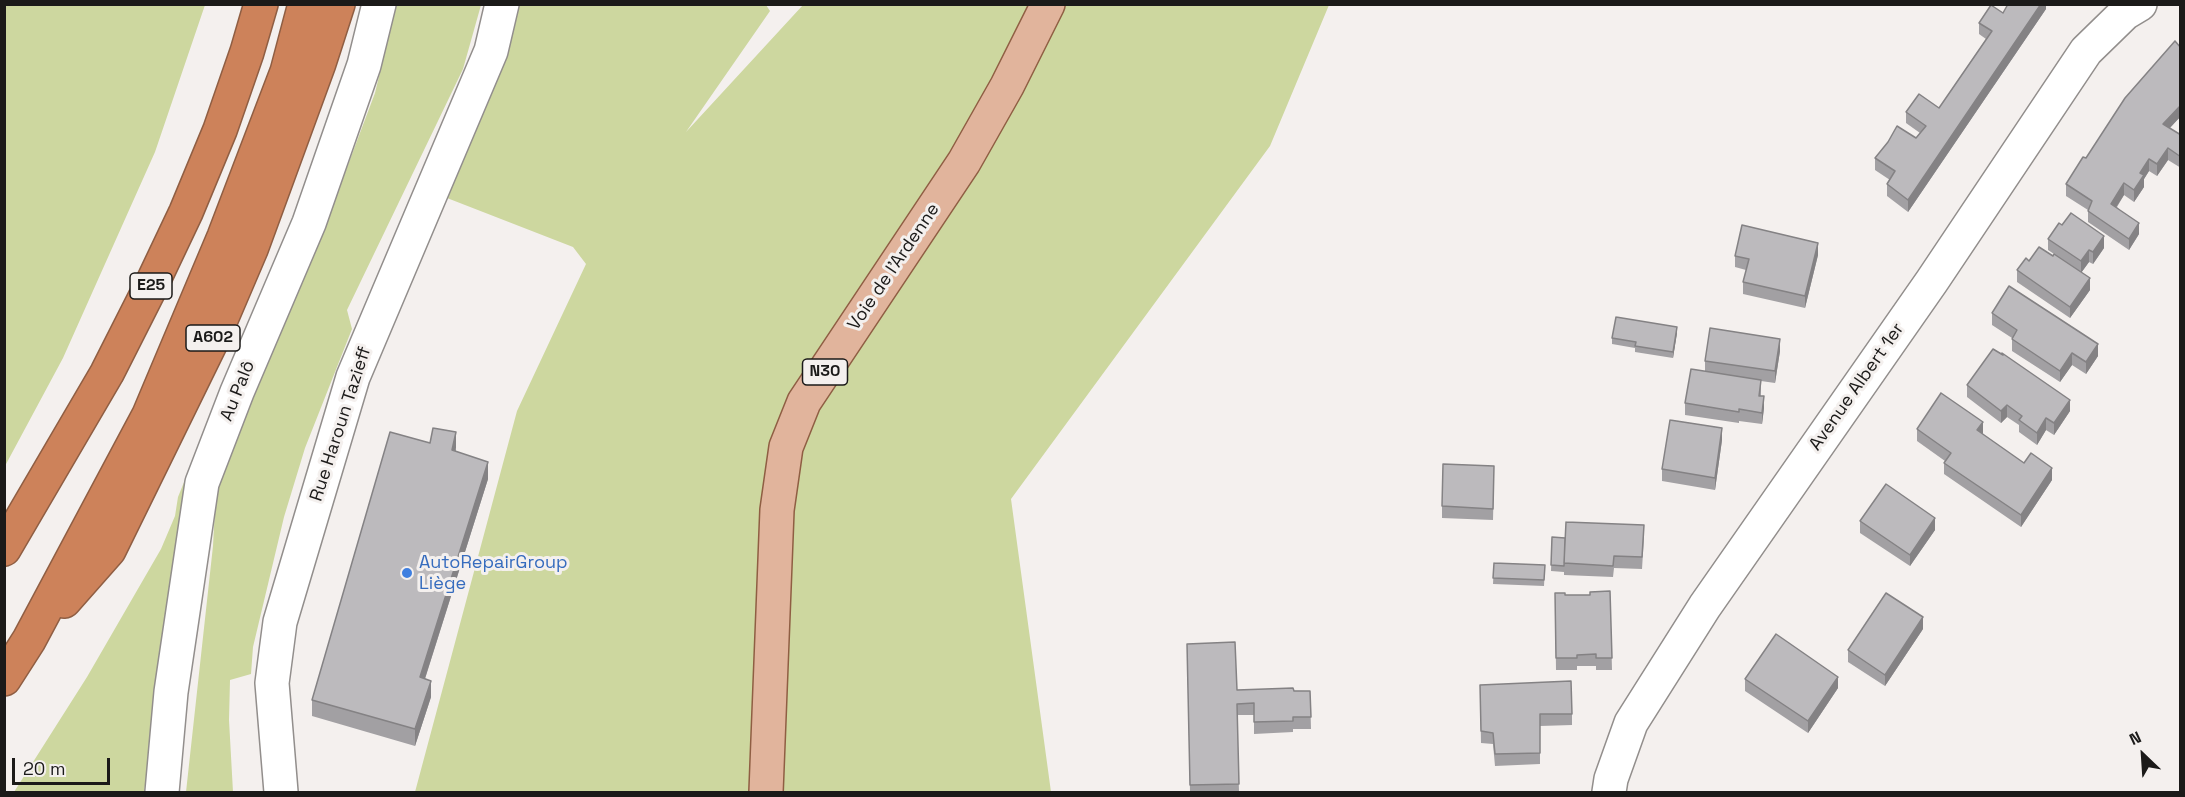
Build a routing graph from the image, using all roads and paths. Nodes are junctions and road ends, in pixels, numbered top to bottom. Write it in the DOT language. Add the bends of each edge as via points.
graph roads {
  1 [pos="261,4"];
  2 [pos="305,4"];
  3 [pos="338,4"];
  4 [pos="379,4"];
  5 [pos="502,4"];
  6 [pos="1048,4"];
  7 [pos="2140,4"];
  8 [pos="4,549"];
  9 [pos="29,640"];
  10 [pos="4,679"];
  11 [pos="162,792"];
  12 [pos="281,792"];
  13 [pos="766,792"];
  14 [pos="1609,792"];
  1 -- 8 [label="highway, E25" via="220,130 150,290 107,373"];
  2 -- 9 [label="highway, E25" via="287,72 224,237 149,415"];
  3 -- 9 [label="highway, A602" via="251,249 208,349 109,550"];
  4 -- 11 [label="street, Au Palô" via="364,65 309,224 202,483 171,692"];
  5 -- 12 [label="street, Rue Haroun Tazieff" via="491,51 353,377 280,622 272,683"];
  6 -- 13 [label="main road, Voie de l'Ardenne / N30" via="964,162 804,402 786,447 777,510"];
  7 -- 14 [label="street, Avenue Albert 1er" via="2125,13 2086,51 1932,281 1705,606 1631,723"];
  9 -- 10 [label="highway, E25"];
}
